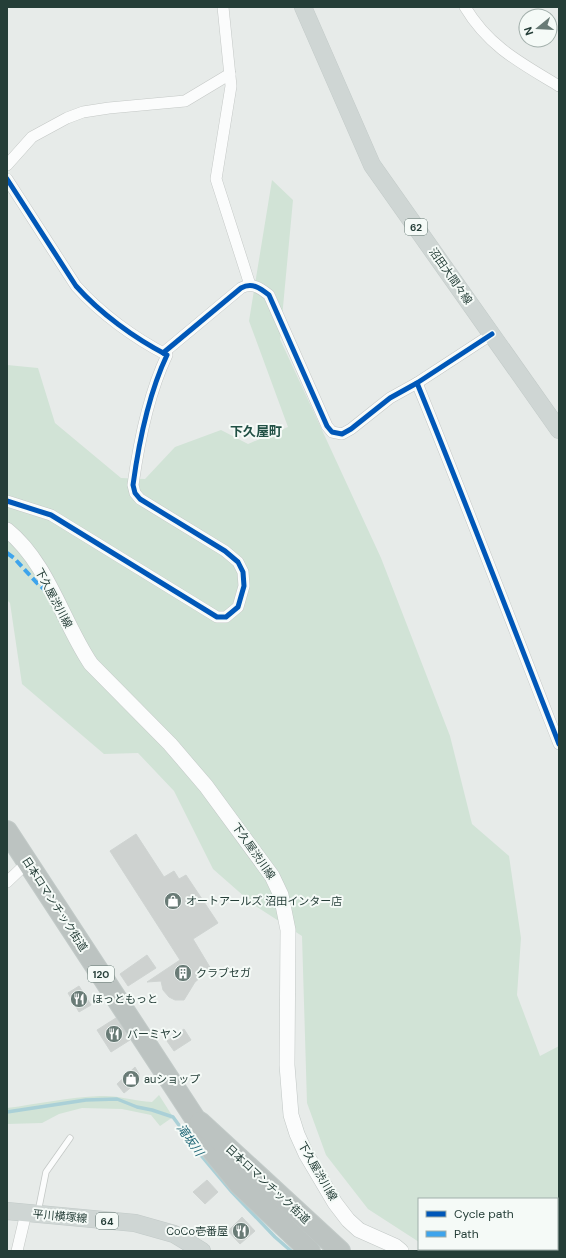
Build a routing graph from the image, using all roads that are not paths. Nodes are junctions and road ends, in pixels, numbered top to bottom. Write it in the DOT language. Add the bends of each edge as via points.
graph roads {
  1 [pos="223,7"];
  2 [pos="303,7"];
  3 [pos="465,7"];
  4 [pos="230,74"];
  5 [pos="559,86"];
  6 [pos="7,166"];
  7 [pos="7,179"];
  8 [pos="250,285"];
  9 [pos="492,334"];
  10 [pos="163,353"];
  11 [pos="417,383"];
  12 [pos="559,430"];
  13 [pos="7,500"];
  14 [pos="7,530"];
  15 [pos="559,744"];
  16 [pos="7,832"];
  17 [pos="28,862"];
  18 [pos="7,882"];
  19 [pos="194,1117"];
  20 [pos="70,1138"];
  21 [pos="7,1211"];
  22 [pos="32,1214"];
  23 [pos="17,1251"];
  24 [pos="202,1251"];
  25 [pos="310,1251"];
  26 [pos="340,1251"];
  27 [pos="401,1251"];
  1 -- 4 [label="street"];
  2 -- 9 [label="main road, 沼田大間々線 / 62" via="372,165"];
  3 -- 5 [label="street" via="483,33 502,51"];
  4 -- 6 [label="street" via="185,101 109,108 83,112 67,118 32,137"];
  4 -- 8 [label="street" via="231,86 216,179"];
  7 -- 10 [label="street" via="76,286 89,301 136,337"];
  8 -- 10 [label="street" via="241,288"];
  8 -- 11 [label="street" via="269,296 326,426 332,432 342,434 351,429 390,398"];
  9 -- 11 [label="street"];
  9 -- 12 [label="main road, 沼田大間々線 / 62"];
  10 -- 13 [label="street" via="167,355 158,375 143,427 133,485 135,493 140,499 225,551 238,562 243,572 244,586 233,613 226,617 217,617 51,515"];
  11 -- 15 [label="street"];
  14 -- 27 [label="main road, 下久屋渋川線" via="34,560 91,664 170,744 202,781 272,876 281,895 288,930 287,1065 291,1115 297,1134 309,1160 348,1220 359,1230 396,1246"];
  16 -- 17 [label="highway, 日本ロマンチック街道 / 120"];
  17 -- 18 [label="street"];
  17 -- 19 [label="highway, 日本ロマンチック街道 / 120"];
  19 -- 25 [label="highway, 日本ロマンチック街道 / 120" via="209,1147 239,1184"];
  19 -- 26 [label="highway, 日本ロマンチック街道 / 120"];
  20 -- 22 [label="lane" via="46,1172"];
  21 -- 22 [label="main road, 平川横塚線 / 64"];
  22 -- 23 [label="street"];
  22 -- 24 [label="main road, 平川横塚線 / 64" via="135,1223 174,1234"];
}
